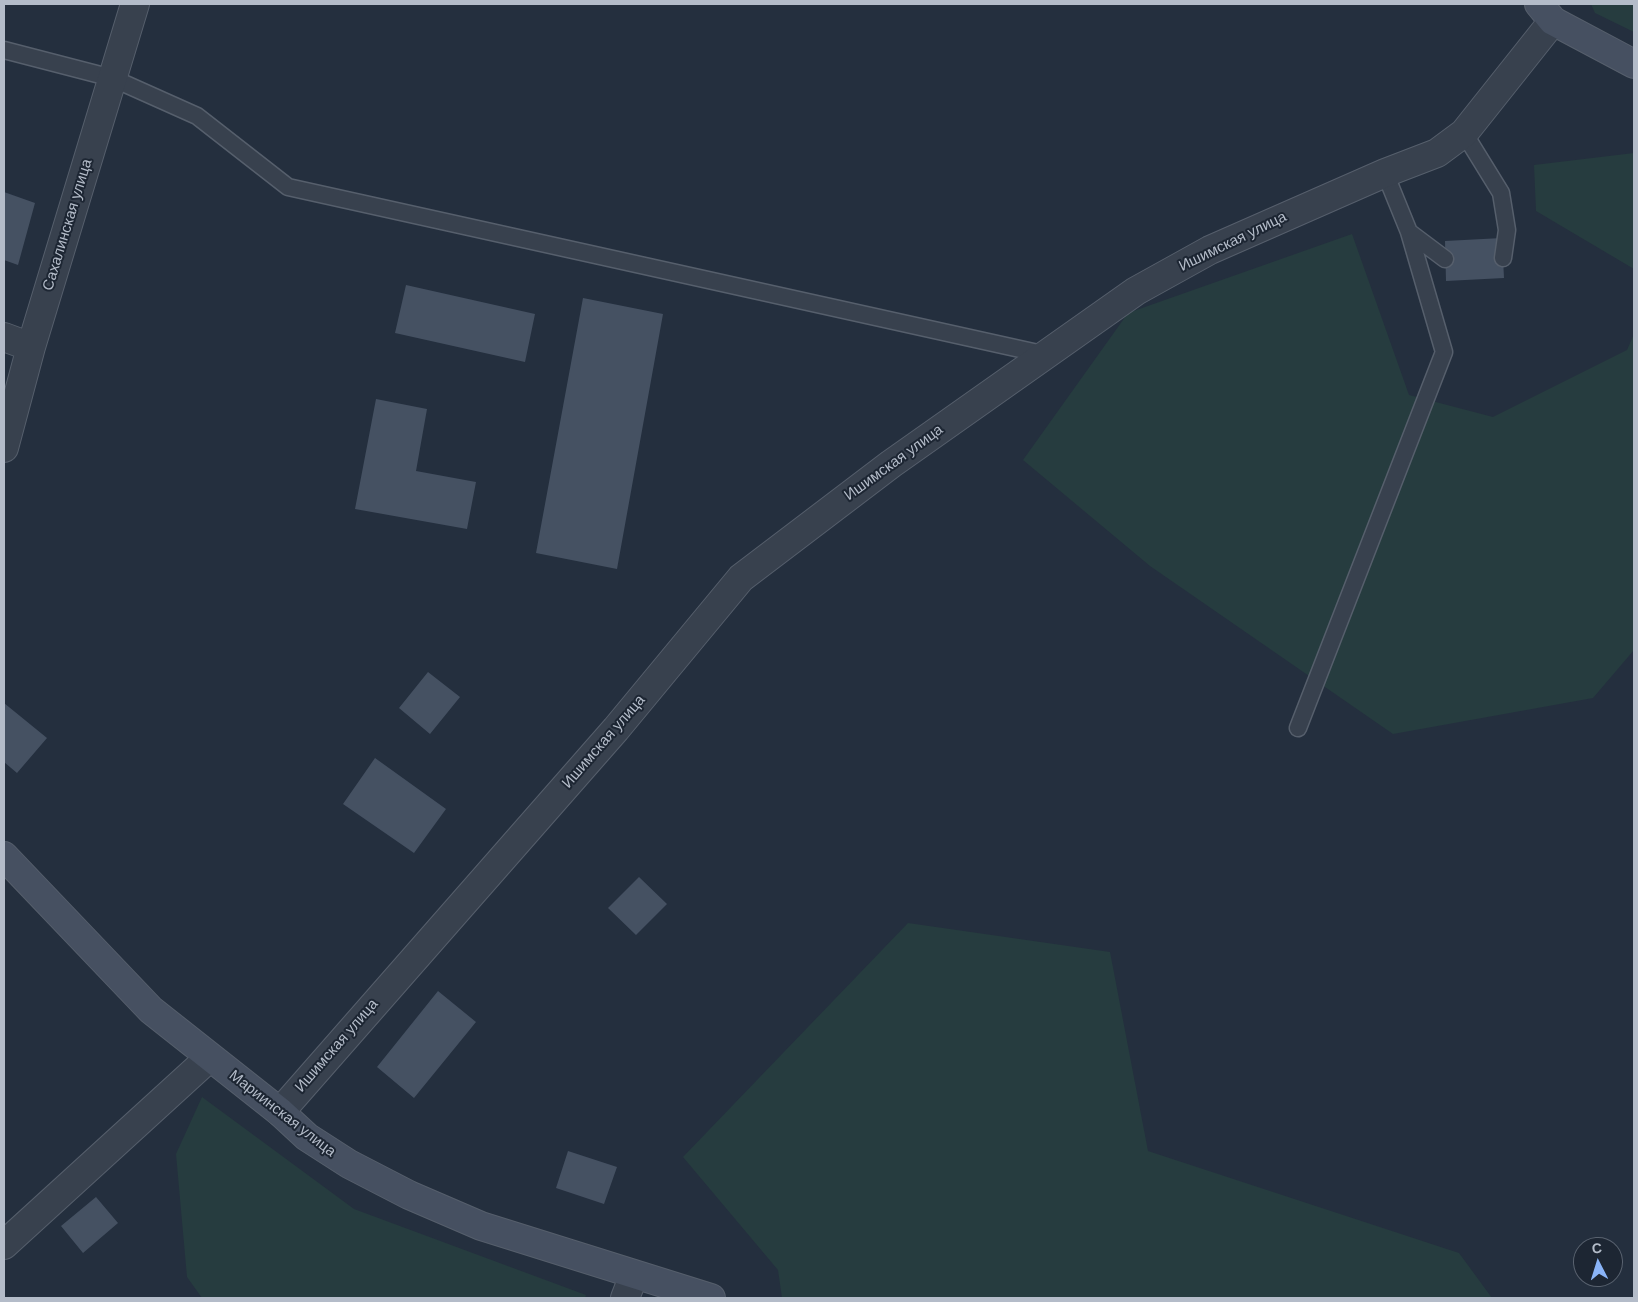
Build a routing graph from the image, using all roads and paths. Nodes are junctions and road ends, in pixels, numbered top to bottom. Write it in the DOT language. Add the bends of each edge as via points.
graph roads {
  1 [pos="135,4"];
  2 [pos="1546,12"];
  3 [pos="4,50"];
  4 [pos="1634,64"];
  5 [pos="112,78"];
  6 [pos="1464,133"];
  7 [pos="1385,173"];
  8 [pos="1410,232"];
  9 [pos="1503,258"];
  10 [pos="1445,259"];
  11 [pos="4,337"];
  12 [pos="32,347"];
  13 [pos="1048,354"];
  14 [pos="4,448"];
  15 [pos="1298,728"];
  16 [pos="4,856"];
  17 [pos="209,1058"];
  18 [pos="280,1112"];
  19 [pos="4,1245"];
  20 [pos="629,1287"];
  21 [pos="711,1298"];
  1 -- 5 [label="street, Сахалинская улица"];
  2 -- 4 [label="main road, Ишимская улица"];
  2 -- 6 [label="street, Ишимская улица"];
  3 -- 5 [label="lane"];
  5 -- 12 [label="street, Сахалинская улица"];
  5 -- 13 [label="lane" via="197,116 288,187"];
  6 -- 7 [label="street, Ишимская улица" via="1437,153"];
  6 -- 9 [label="lane" via="1501,193 1507,230"];
  7 -- 8 [label="lane"];
  7 -- 13 [label="street, Ишимская улица" via="1210,250 1136,292"];
  8 -- 10 [label="lane"];
  8 -- 15 [label="lane" via="1444,352"];
  11 -- 12 [label="street"];
  12 -- 14 [label="street, Сахалинская улица"];
  13 -- 18 [label="street, Ишимская улица" via="891,464 741,578 616,729"];
  16 -- 17 [label="main road, Мариинская улица" via="152,1010"];
  17 -- 18 [label="main road, Мариинская улица"];
  17 -- 19 [label="street"];
  18 -- 20 [label="main road, Мариинская улица" via="307,1137 409,1196"];
  20 -- 21 [label="main road, Мариинская улица"];
}
